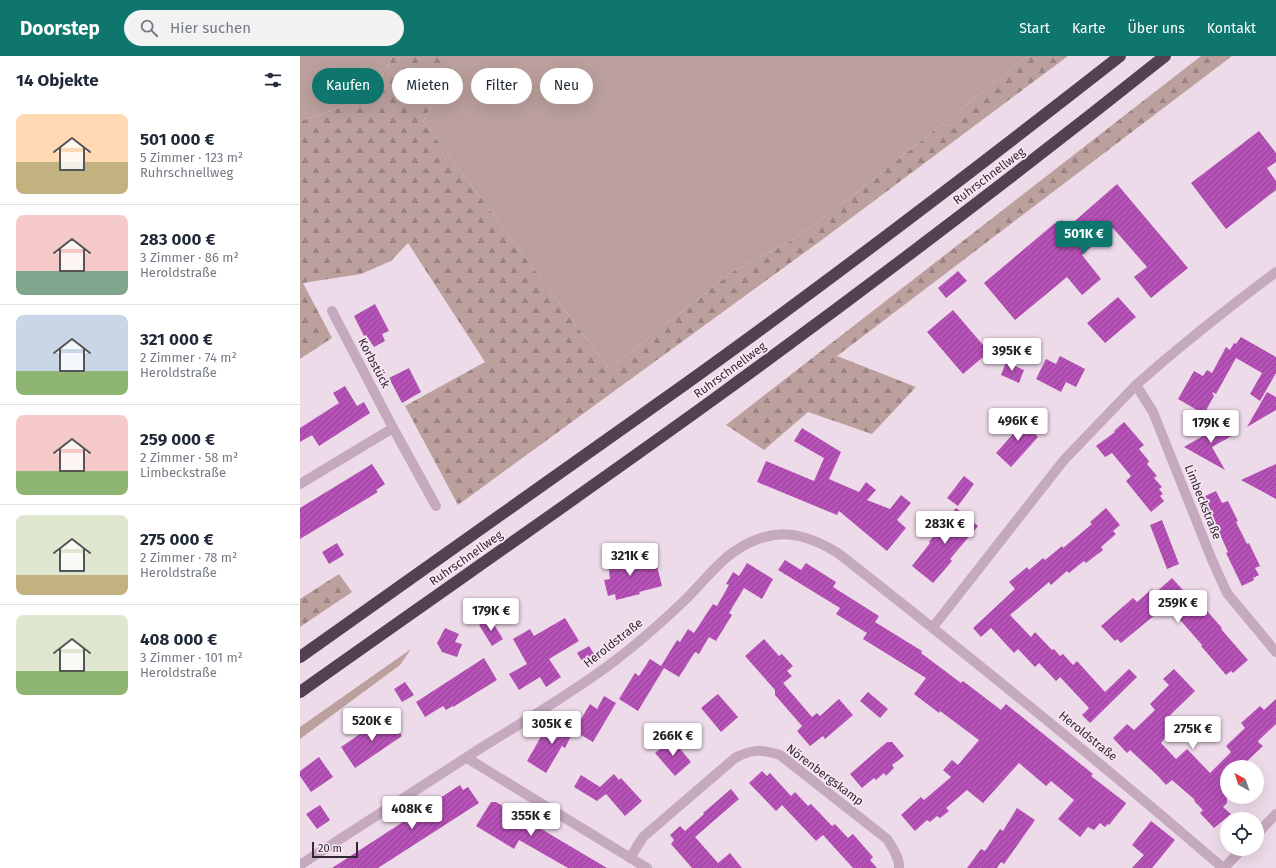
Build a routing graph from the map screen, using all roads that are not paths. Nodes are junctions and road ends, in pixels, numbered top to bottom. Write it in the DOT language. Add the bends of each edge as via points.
graph roads {
  1 [pos="1120,56"];
  2 [pos="1165,56"];
  3 [pos="1276,272"];
  4 [pos="332,311"];
  5 [pos="1136,385"];
  6 [pos="393,428"];
  7 [pos="300,484"];
  8 [pos="436,506"];
  9 [pos="933,627"];
  10 [pos="1276,652"];
  11 [pos="300,657"];
  12 [pos="300,692"];
  13 [pos="467,758"];
  14 [pos="1276,814"];
  15 [pos="1264,827"];
  16 [pos="1235,856"];
  17 [pos="630,858"];
  18 [pos="300,865"];
  19 [pos="648,868"];
  20 [pos="899,868"];
  21 [pos="1224,868"];
  1 -- 11 [label="highway, Ruhrschnellweg" via="961,180 685,384"];
  2 -- 12 [label="highway, Ruhrschnellweg" via="979,201 791,342 646,448"];
  3 -- 5 [label="street" via="1180,346"];
  4 -- 6 [label="street, Korbstück"];
  5 -- 9 [label="street" via="1064,460"];
  5 -- 10 [label="street, Limbeckstraße" via="1153,412 1227,594"];
  6 -- 7 [label="street"];
  6 -- 8 [label="street, Korbstück"];
  9 -- 13 [label="street, Heroldstraße" via="838,553 820,542 803,536 777,535 759,538 738,548 721,561 685,600 634,646 573,690"];
  9 -- 21 [label="street, Heroldstraße"];
  13 -- 17 [label="street"];
  13 -- 18 [label="street, Heroldstraße"];
  14 -- 15 [label="street"];
  16 -- 21 [label="street"];
  17 -- 19 [label="street"];
  17 -- 20 [label="street, Nörenbergskamp" via="643,837 734,758 756,750 780,755 886,838 895,852"];
}
